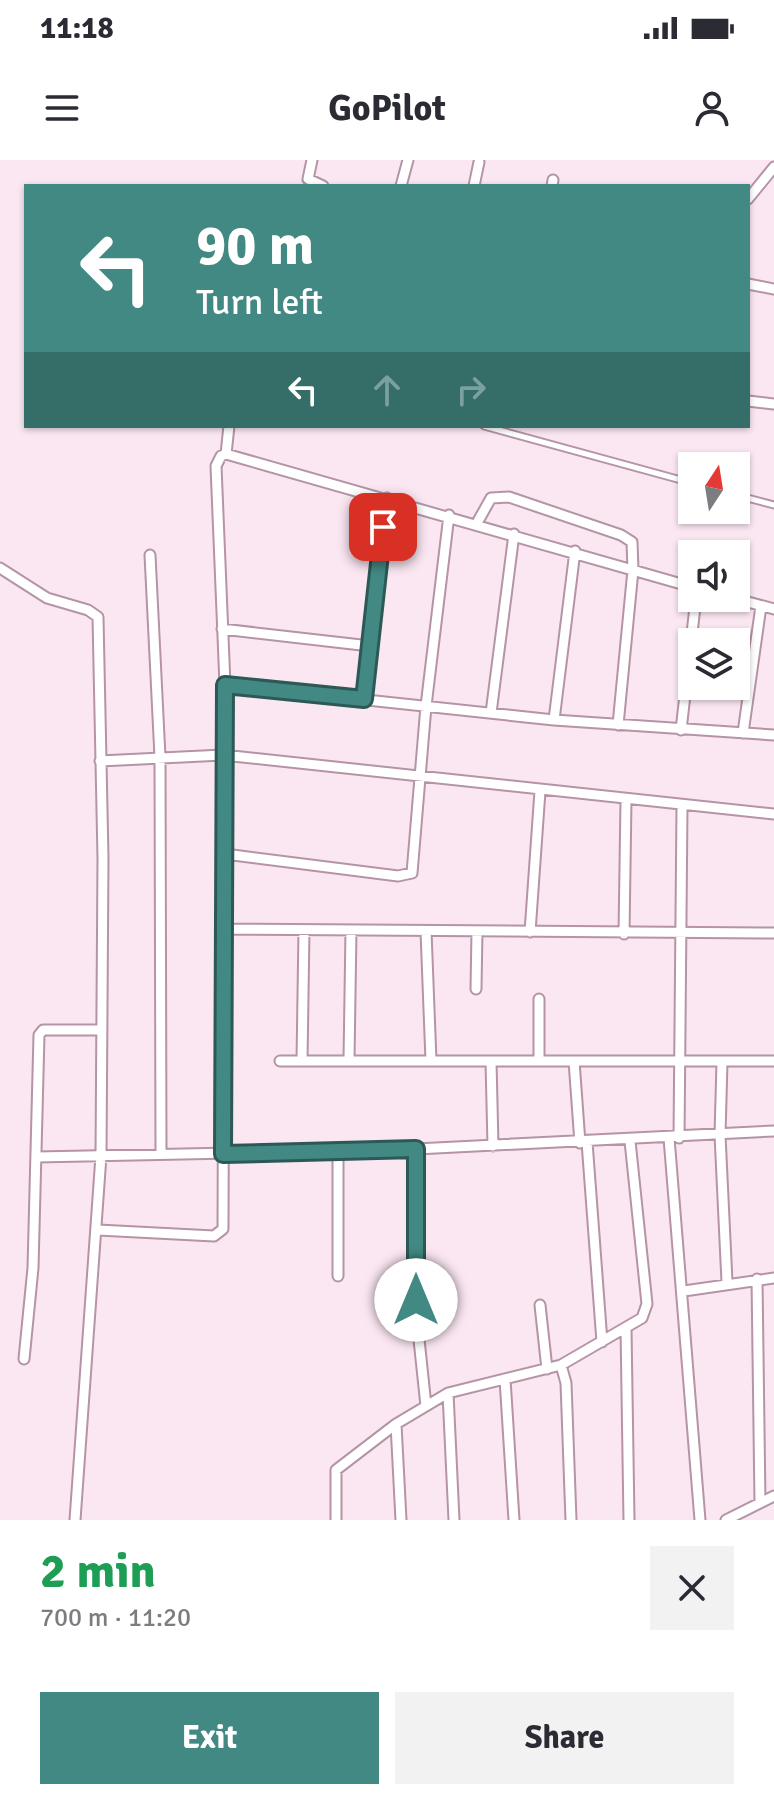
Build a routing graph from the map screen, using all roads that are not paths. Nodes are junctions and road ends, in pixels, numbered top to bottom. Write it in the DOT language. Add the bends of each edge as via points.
graph roads {
  1 [pos="312,160"];
  2 [pos="408,160"];
  3 [pos="479,162"];
  4 [pos="774,167"];
  5 [pos="307,182"];
  6 [pos="402,184"];
  7 [pos="474,184"];
  8 [pos="750,197"];
  9 [pos="750,284"];
  10 [pos="774,289"];
  11 [pos="750,401"];
  12 [pos="774,404"];
  13 [pos="229,428"];
  14 [pos="491,428"];
  15 [pos="226,454"];
  16 [pos="678,479"];
  17 [pos="387,498"];
  18 [pos="750,499"];
  19 [pos="774,505"];
  20 [pos="449,515"];
  21 [pos="477,523"];
  22 [pos="514,534"];
  23 [pos="575,551"];
  24 [pos="150,555"];
  25 [pos="0,568"];
  26 [pos="633,570"];
  27 [pos="678,583"];
  28 [pos="750,603"];
  29 [pos="761,606"];
  30 [pos="774,609"];
  31 [pos="694,612"];
  32 [pos="222,629"];
  33 [pos="370,646"];
  34 [pos="225,685"];
  35 [pos="364,699"];
  36 [pos="426,706"];
  37 [pos="491,713"];
  38 [pos="554,720"];
  39 [pos="618,725"];
  40 [pos="681,730"];
  41 [pos="743,733"];
  42 [pos="774,735"];
  43 [pos="223,755"];
  44 [pos="160,757"];
  45 [pos="100,761"];
  46 [pos="421,777"];
  47 [pos="540,791"];
  48 [pos="626,800"];
  49 [pos="682,807"];
  50 [pos="774,814"];
  51 [pos="225,854"];
  52 [pos="224,929"];
  53 [pos="304,930"];
  54 [pos="351,930"];
  55 [pos="426,931"];
  56 [pos="477,931"];
  57 [pos="530,932"];
  58 [pos="774,933"];
  59 [pos="624,934"];
  60 [pos="682,934"];
  61 [pos="476,989"];
  62 [pos="539,999"];
  63 [pos="102,1030"];
  64 [pos="349,1060"];
  65 [pos="280,1061"];
  66 [pos="302,1061"];
  67 [pos="431,1061"];
  68 [pos="491,1061"];
  69 [pos="539,1061"];
  70 [pos="574,1061"];
  71 [pos="774,1061"];
  72 [pos="680,1062"];
  73 [pos="722,1062"];
  74 [pos="774,1131"];
  75 [pos="720,1135"];
  76 [pos="674,1138"];
  77 [pos="630,1141"];
  78 [pos="583,1142"];
  79 [pos="493,1146"];
  80 [pos="416,1149"];
  81 [pos="338,1151"];
  82 [pos="161,1153"];
  83 [pos="223,1154"];
  84 [pos="101,1156"];
  85 [pos="37,1157"];
  86 [pos="98,1230"];
  87 [pos="338,1276"];
  88 [pos="774,1278"];
  89 [pos="757,1279"];
  90 [pos="727,1282"];
  91 [pos="684,1291"];
  92 [pos="540,1305"];
  93 [pos="626,1328"];
  94 [pos="602,1342"];
  95 [pos="24,1359"];
  96 [pos="561,1365"];
  97 [pos="547,1369"];
  98 [pos="505,1379"];
  99 [pos="448,1393"];
  100 [pos="426,1406"];
  101 [pos="396,1424"];
  102 [pos="774,1496"];
  103 [pos="760,1503"];
  104 [pos="745,1515"];
  105 [pos="75,1520"];
  106 [pos="336,1520"];
  107 [pos="401,1520"];
  108 [pos="454,1520"];
  109 [pos="514,1520"];
  110 [pos="571,1520"];
  111 [pos="629,1520"];
  112 [pos="700,1520"];
  113 [pos="726,1520"];
  1 -- 5 [label="street"];
  2 -- 6 [label="street"];
  3 -- 7 [label="street"];
  4 -- 8 [label="street"];
  9 -- 10 [label="street"];
  11 -- 12 [label="street"];
  13 -- 15 [label="street"];
  14 -- 16 [label="lane"];
  15 -- 17 [label="street"];
  15 -- 32 [label="street" via="216,466"];
  17 -- 20 [label="street"];
  17 -- 33 [label="street"];
  18 -- 19 [label="lane"];
  20 -- 21 [label="street"];
  20 -- 36 [label="street"];
  21 -- 22 [label="street"];
  21 -- 26 [label="street" via="491,498 509,497 628,538 634,548"];
  22 -- 23 [label="street"];
  22 -- 37 [label="street"];
  23 -- 26 [label="street"];
  23 -- 38 [label="street"];
  24 -- 44 [label="street"];
  25 -- 45 [label="street" via="47,598 98,617"];
  26 -- 27 [label="street"];
  26 -- 39 [label="street"];
  28 -- 29 [label="street"];
  29 -- 30 [label="street"];
  29 -- 41 [label="street"];
  31 -- 40 [label="street"];
  32 -- 33 [label="street"];
  32 -- 34 [label="street"];
  33 -- 35 [label="street"];
  34 -- 35 [label="street"];
  34 -- 43 [label="street"];
  35 -- 36 [label="street"];
  36 -- 37 [label="street"];
  36 -- 46 [label="street"];
  37 -- 38 [label="street"];
  38 -- 39 [label="street"];
  39 -- 40 [label="street"];
  40 -- 41 [label="street"];
  41 -- 42 [label="street"];
  43 -- 44 [label="street"];
  43 -- 46 [label="street"];
  43 -- 51 [label="street"];
  44 -- 45 [label="street"];
  44 -- 82 [label="street"];
  45 -- 63 [label="street"];
  46 -- 47 [label="street"];
  46 -- 51 [label="street" via="409,874"];
  47 -- 48 [label="street"];
  47 -- 57 [label="street"];
  48 -- 49 [label="street"];
  48 -- 59 [label="street"];
  49 -- 50 [label="street"];
  49 -- 60 [label="street"];
  51 -- 52 [label="street"];
  52 -- 53 [label="street"];
  52 -- 83 [label="street"];
  53 -- 54 [label="street"];
  53 -- 66 [label="street"];
  54 -- 55 [label="street"];
  54 -- 64 [label="street"];
  55 -- 56 [label="street"];
  55 -- 67 [label="street"];
  56 -- 57 [label="street"];
  56 -- 61 [label="street"];
  57 -- 59 [label="street"];
  58 -- 60 [label="street"];
  59 -- 60 [label="street"];
  60 -- 72 [label="street"];
  62 -- 69 [label="street"];
  63 -- 84 [label="street"];
  63 -- 85 [label="street" via="43,1030 39,1035"];
  64 -- 66 [label="street"];
  64 -- 67 [label="street"];
  65 -- 66 [label="street"];
  67 -- 68 [label="street"];
  68 -- 69 [label="street"];
  68 -- 79 [label="street"];
  69 -- 70 [label="street"];
  70 -- 72 [label="street"];
  70 -- 78 [label="street"];
  71 -- 73 [label="street"];
  72 -- 73 [label="street"];
  72 -- 76 [label="street"];
  73 -- 75 [label="street"];
  74 -- 75 [label="street"];
  75 -- 76 [label="street"];
  75 -- 90 [label="street"];
  76 -- 77 [label="street"];
  76 -- 91 [label="street"];
  77 -- 78 [label="street"];
  77 -- 93 [label="street" via="647,1304 642,1318"];
  78 -- 79 [label="street"];
  78 -- 94 [label="street"];
  79 -- 80 [label="street"];
  80 -- 81 [label="street"];
  80 -- 100 [label="street" via="416,1311"];
  81 -- 83 [label="street"];
  81 -- 87 [label="street"];
  82 -- 83 [label="street"];
  82 -- 84 [label="street"];
  83 -- 86 [label="street" via="219,1235"];
  84 -- 85 [label="street"];
  84 -- 86 [label="street"];
  85 -- 95 [label="street"];
  86 -- 105 [label="street"];
  88 -- 89 [label="street"];
  89 -- 90 [label="street"];
  89 -- 103 [label="street"];
  90 -- 91 [label="street"];
  91 -- 112 [label="street"];
  92 -- 97 [label="street"];
  93 -- 94 [label="street"];
  93 -- 111 [label="street"];
  94 -- 96 [label="street"];
  96 -- 97 [label="street"];
  96 -- 110 [label="street"];
  97 -- 98 [label="street"];
  98 -- 99 [label="street"];
  98 -- 109 [label="street"];
  99 -- 100 [label="street"];
  99 -- 108 [label="street"];
  100 -- 101 [label="street"];
  101 -- 106 [label="street" via="336,1470"];
  101 -- 107 [label="street"];
  102 -- 103 [label="street"];
  103 -- 104 [label="street"];
  104 -- 113 [label="street"];
}
